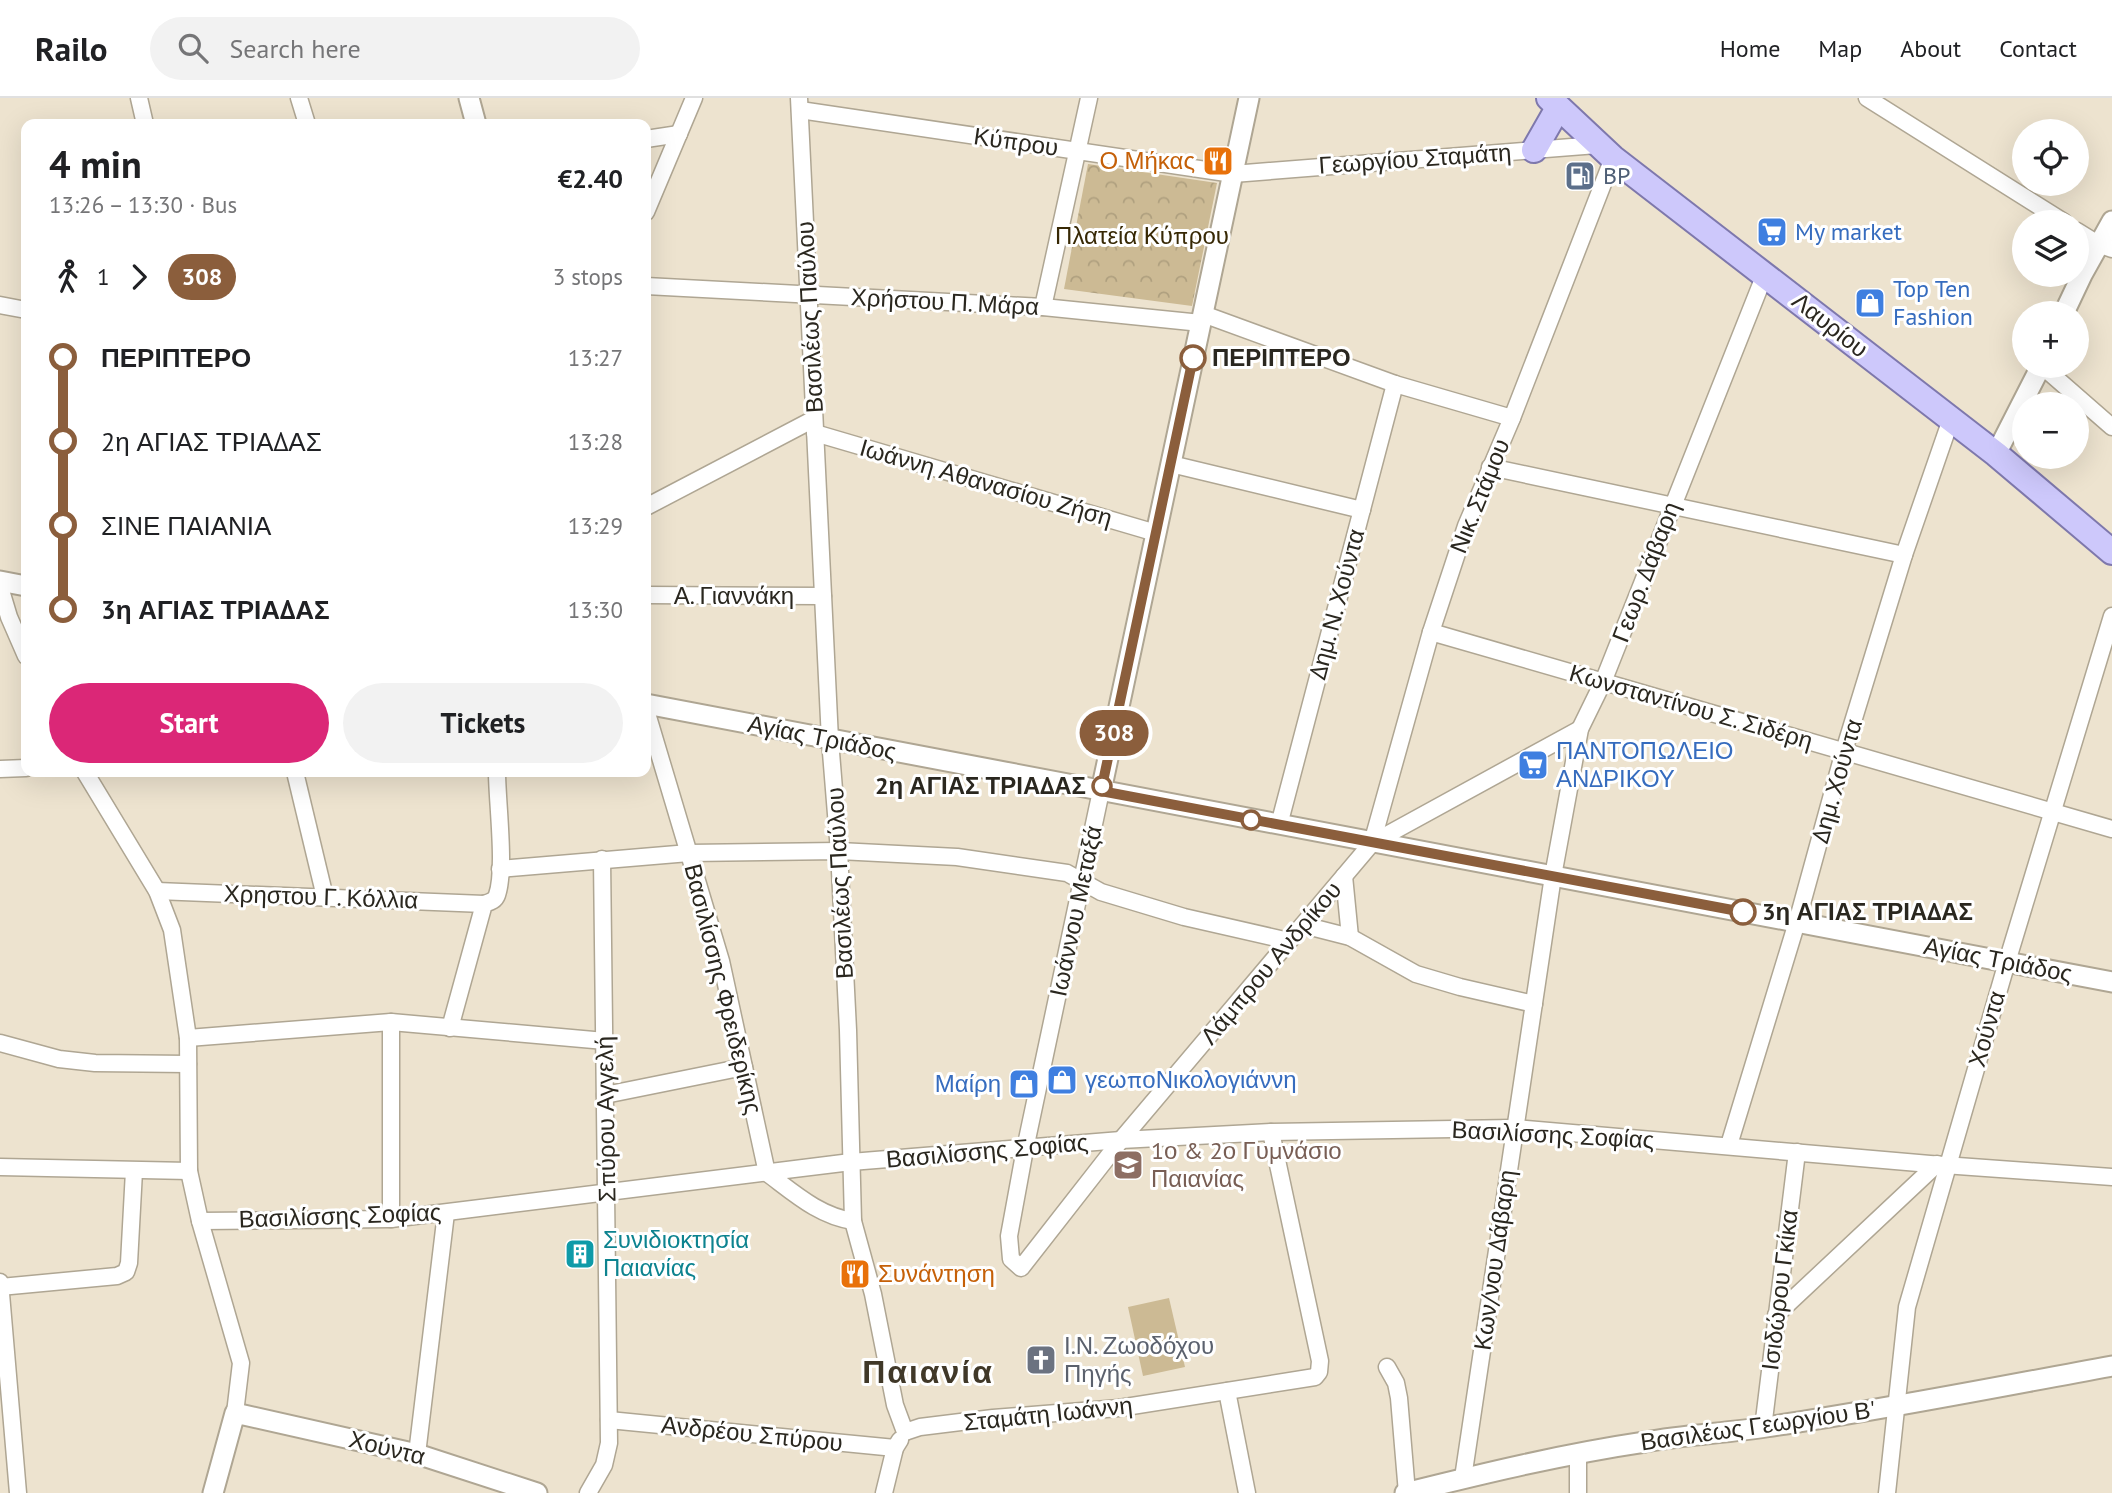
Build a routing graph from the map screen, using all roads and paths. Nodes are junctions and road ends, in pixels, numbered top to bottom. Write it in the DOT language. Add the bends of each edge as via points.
graph roads {
  1 [pos="139,98"];
  2 [pos="299,98"];
  3 [pos="469,98"];
  4 [pos="694,98"];
  5 [pos="1089,98"];
  6 [pos="1249,98"];
  7 [pos="1867,98"];
  8 [pos="1557,101"];
  9 [pos="799,104"];
  10 [pos="144,119"];
  11 [pos="305,119"];
  12 [pos="475,119"];
  13 [pos="679,134"];
  14 [pos="651,138"];
  15 [pos="1534,150"];
  16 [pos="1078,151"];
  17 [pos="1605,151"];
  18 [pos="1233,174"];
  19 [pos="651,200"];
  20 [pos="2045,210"];
  21 [pos="2112,221"];
  22 [pos="2089,238"];
  23 [pos="2105,247"];
  24 [pos="1765,274"];
  25 [pos="651,286"];
  26 [pos="808,294"];
  27 [pos="2071,301"];
  28 [pos="0,305"];
  29 [pos="1043,307"];
  30 [pos="21,309"];
  31 [pos="1202,318"];
  32 [pos="2035,378"];
  33 [pos="2055,378"];
  34 [pos="1395,384"];
  35 [pos="1512,418"];
  36 [pos="1951,419"];
  37 [pos="815,426"];
  38 [pos="2112,427"];
  39 [pos="1996,454"];
  40 [pos="1171,464"];
  41 [pos="1490,467"];
  42 [pos="651,505"];
  43 [pos="1671,507"];
  44 [pos="1362,510"];
  45 [pos="1156,533"];
  46 [pos="2112,552"];
  47 [pos="1904,555"];
  48 [pos="0,581"];
  49 [pos="21,585"];
  50 [pos="0,587"];
  51 [pos="651,595"];
  52 [pos="823,596"];
  53 [pos="2112,616"];
  54 [pos="1431,632"];
  55 [pos="21,645"];
  56 [pos="1603,681"];
  57 [pos="651,705"];
  58 [pos="651,727"];
  59 [pos="1580,729"];
  60 [pos="831,740"];
  61 [pos="1844,751"];
  62 [pos="21,768"];
  63 [pos="0,769"];
  64 [pos="88,777"];
  65 [pos="296,777"];
  66 [pos="497,777"];
  67 [pos="1101,791"];
  68 [pos="2052,811"];
  69 [pos="1279,825"];
  70 [pos="2112,829"];
  71 [pos="1372,843"];
  72 [pos="839,852"];
  73 [pos="689,853"];
  74 [pos="602,859"];
  75 [pos="500,869"];
  76 [pos="1344,876"];
  77 [pos="1553,876"];
  78 [pos="1082,881"];
  79 [pos="158,891"];
  80 [pos="325,897"];
  81 [pos="484,904"];
  82 [pos="1797,922"];
  83 [pos="1303,925"];
  84 [pos="1350,937"];
  85 [pos="1289,941"];
  86 [pos="2007,962"];
  87 [pos="2112,982"];
  88 [pos="1534,1004"];
  89 [pos="391,1022"];
  90 [pos="450,1028"];
  91 [pos="188,1038"];
  92 [pos="604,1041"];
  93 [pos="0,1043"];
  94 [pos="188,1064"];
  95 [pos="744,1067"];
  96 [pos="605,1095"];
  97 [pos="1514,1128"];
  98 [pos="1271,1132"];
  99 [pos="1121,1140"];
  100 [pos="1730,1145"];
  101 [pos="1025,1149"];
  102 [pos="1797,1152"];
  103 [pos="851,1162"];
  104 [pos="1943,1165"];
  105 [pos="0,1167"];
  106 [pos="134,1171"];
  107 [pos="189,1171"];
  108 [pos="767,1173"];
  109 [pos="2112,1177"];
  110 [pos="607,1193"];
  111 [pos="446,1213"];
  112 [pos="391,1219"];
  113 [pos="200,1221"];
  114 [pos="853,1221"];
  115 [pos="1021,1268"];
  116 [pos="0,1284"];
  117 [pos="1776,1315"];
  118 [pos="2112,1366"];
  119 [pos="1387,1367"];
  120 [pos="1227,1391"];
  121 [pos="1895,1407"];
  122 [pos="235,1413"];
  123 [pos="609,1420"];
  124 [pos="1763,1428"];
  125 [pos="905,1432"];
  126 [pos="7,1438"];
  127 [pos="895,1448"];
  128 [pos="1578,1453"];
  129 [pos="417,1454"];
  130 [pos="1463,1478"];
  131 [pos="18,1493"];
  132 [pos="214,1493"];
  133 [pos="537,1493"];
  134 [pos="588,1493"];
  135 [pos="884,1493"];
  136 [pos="1247,1493"];
  137 [pos="1406,1493"];
  138 [pos="1578,1493"];
  139 [pos="1887,1493"];
  1 -- 10 [label="street"];
  2 -- 11 [label="street"];
  3 -- 12 [label="street"];
  4 -- 13 [label="street"];
  5 -- 16 [label="street"];
  6 -- 18 [label="street, Ιωάννου Μεταξά"];
  7 -- 20 [label="street"];
  8 -- 15 [label="main road"];
  8 -- 17 [label="main road, Λαυρίου"];
  9 -- 16 [label="street, Κύπρου"];
  9 -- 26 [label="street, Βασιλέως Παύλου"];
  13 -- 14 [label="street"];
  13 -- 19 [label="street"];
  15 -- 17 [label="street, Γεωργίου Σταμάτη"];
  15 -- 18 [label="street, Γεωργίου Σταμάτη"];
  16 -- 18 [label="street, Κύπρου"];
  16 -- 29 [label="street"];
  17 -- 24 [label="main road, Λαυρίου"];
  17 -- 35 [label="street, Νικ. Στάμου"];
  18 -- 31 [label="street, Ιωάννου Μεταξά"];
  21 -- 23 [label="street"];
  22 -- 23 [label="street"];
  23 -- 27 [label="street"];
  24 -- 36 [label="main road, Λαυρίου"];
  24 -- 43 [label="street, Γεωρ. Δάβαρη"];
  25 -- 26 [label="street, Χρήστου Π. Μάρα"];
  26 -- 29 [label="street, Χρήστου Π. Μάρα"];
  26 -- 37 [label="street, Βασιλέως Παύλου"];
  28 -- 30 [label="street"];
  29 -- 31 [label="street, Χρήστου Π. Μάρα"];
  31 -- 34 [label="street, Χρήστου Π. Μάρα"];
  31 -- 40 [label="street, Ιωάννου Μεταξά"];
  32 -- 39 [label="street"];
  33 -- 38 [label="street"];
  34 -- 35 [label="street, Χρήστου Π. Μάρα"];
  34 -- 44 [label="street, Δημ. Ν. Χούντα"];
  35 -- 41 [label="street, Νικ. Στάμου"];
  36 -- 39 [label="main road, Λαυρίου"];
  36 -- 47 [label="street, Δημ. Χούντα"];
  37 -- 42 [label="street"];
  37 -- 45 [label="street, Ιωάννη Αθανασίου Ζήση"];
  37 -- 52 [label="street, Βασιλέως Παύλου"];
  39 -- 46 [label="main road, Λαυρίου"];
  40 -- 44 [label="street"];
  40 -- 45 [label="street, Ιωάννου Μεταξά"];
  41 -- 43 [label="street"];
  41 -- 54 [label="street, Νικ. Στάμου"];
  43 -- 47 [label="street"];
  43 -- 56 [label="street, Γεωρ. Δάβαρη"];
  44 -- 69 [label="street, Δημ. Ν. Χούντα"];
  45 -- 67 [label="street, Ιωάννου Μεταξά"];
  47 -- 61 [label="street, Δημ. Χούντα"];
  48 -- 49 [label="street"];
  50 -- 55 [label="street"];
  51 -- 52 [label="street, Α. Γιαννάκη"];
  52 -- 60 [label="street, Βασιλέως Παύλου"];
  53 -- 68 [label="street, Χούντα"];
  54 -- 56 [label="street, Κωνσταντίνου Σ. Σιδέρη"];
  54 -- 71 [label="street, Νικ. Στάμου"];
  56 -- 59 [label="street, Γεωρ. Δάβαρη"];
  56 -- 61 [label="street, Κωνσταντίνου Σ. Σιδέρη"];
  57 -- 60 [label="street, Αγίας Τριάδος"];
  58 -- 73 [label="street, Βασιλίσσης Φρειδερίκης"];
  59 -- 71 [label="street, Λάμπρου Ανδρίκου"];
  59 -- 77 [label="street, Γεωρ. Δάβαρη"];
  60 -- 67 [label="street, Αγίας Τριάδος"];
  60 -- 72 [label="street, Βασιλέως Παύλου"];
  61 -- 68 [label="street, Κωνσταντίνου Σ. Σιδέρη"];
  61 -- 82 [label="street, Δημ. Χούντα"];
  62 -- 63 [label="street"];
  64 -- 79 [label="street"];
  65 -- 80 [label="street"];
  66 -- 75 [label="street"];
  67 -- 69 [label="street, Αγίας Τριάδος"];
  67 -- 78 [label="street, Ιωάννου Μεταξά"];
  68 -- 70 [label="street, Κωνσταντίνου Σ. Σιδέρη"];
  68 -- 86 [label="street, Χούντα"];
  69 -- 71 [label="street, Αγίας Τριάδος"];
  71 -- 76 [label="street, Λάμπρου Ανδρίκου"];
  71 -- 77 [label="street, Αγίας Τριάδος"];
  72 -- 73 [label="street"];
  72 -- 78 [label="street" via="957,857 1068,873"];
  72 -- 103 [label="street, Βασιλέως Παύλου"];
  73 -- 74 [label="street"];
  73 -- 95 [label="street, Βασιλίσσης Φρειδερίκης" via="721,961"];
  74 -- 75 [label="street"];
  74 -- 92 [label="street, Σπύρου Αγγελή"];
  75 -- 81 [label="street" via="495,898"];
  76 -- 83 [label="street, Λάμπρου Ανδρίκου"];
  76 -- 84 [label="street"];
  77 -- 82 [label="street, Αγίας Τριάδος"];
  77 -- 88 [label="street, Κων/νου Δάβαρη"];
  78 -- 85 [label="street" via="1101,892 1184,917"];
  78 -- 101 [label="street, Ιωάννου Μεταξά"];
  79 -- 80 [label="street, Χρηστου Γ. Κόλλια"];
  79 -- 91 [label="street" via="172,930"];
  80 -- 81 [label="street, Χρηστου Γ. Κόλλια"];
  81 -- 90 [label="street"];
  82 -- 86 [label="street, Αγίας Τριάδος"];
  82 -- 100 [label="street, Δημ. Χούντα"];
  83 -- 84 [label="street"];
  83 -- 85 [label="street, Λάμπρου Ανδρίκου"];
  84 -- 88 [label="street" via="1416,974"];
  85 -- 99 [label="street, Λάμπρου Ανδρίκου"];
  86 -- 87 [label="street, Αγίας Τριάδος"];
  86 -- 104 [label="street, Χούντα"];
  88 -- 97 [label="street, Κων/νου Δάβαρη"];
  89 -- 90 [label="street"];
  89 -- 91 [label="street"];
  89 -- 112 [label="street"];
  90 -- 92 [label="street"];
  91 -- 94 [label="street"];
  92 -- 96 [label="street, Σπύρου Αγγελή"];
  93 -- 94 [label="street" via="59,1059"];
  94 -- 107 [label="street"];
  95 -- 96 [label="street"];
  95 -- 108 [label="street, Βασιλίσσης Φρειδερίκης"];
  96 -- 110 [label="street, Σπύρου Αγγελή"];
  97 -- 98 [label="street, Βασιλίσσης Σοφίας"];
  97 -- 100 [label="street, Βασιλίσσης Σοφίας"];
  97 -- 130 [label="street, Κων/νου Δάβαρη"];
  98 -- 99 [label="street, Βασιλίσσης Σοφίας"];
  98 -- 120 [label="street, Σταμάτη Ιωάννη" via="1319,1372 1315,1377"];
  99 -- 101 [label="street, Βασιλίσσης Σοφίας"];
  99 -- 115 [label="street, Λάμπρου Ανδρίκου"];
  100 -- 102 [label="street, Βασιλίσσης Σοφίας"];
  101 -- 103 [label="street, Βασιλίσσης Σοφίας"];
  101 -- 115 [label="street, Ιωάννου Μεταξά" via="1009,1236 1011,1259"];
  102 -- 104 [label="street, Βασιλίσσης Σοφίας"];
  102 -- 117 [label="street, Ισιδώρου Γκίκα"];
  103 -- 108 [label="street, Βασιλίσσης Σοφίας"];
  103 -- 114 [label="street, Βασιλέως Παύλου"];
  104 -- 109 [label="street, Βασιλίσσης Σοφίας"];
  104 -- 117 [label="street"];
  104 -- 121 [label="street, Χούντα" via="1907,1307"];
  105 -- 106 [label="street"];
  106 -- 107 [label="street"];
  106 -- 116 [label="street" via="126,1272"];
  107 -- 113 [label="street"];
  108 -- 110 [label="street, Βασιλίσσης Σοφίας"];
  108 -- 114 [label="street" via="811,1206"];
  110 -- 111 [label="street, Βασιλίσσης Σοφίας"];
  110 -- 123 [label="street, Σπύρου Αγγελή"];
  111 -- 112 [label="street, Βασιλίσσης Σοφίας"];
  111 -- 129 [label="street"];
  112 -- 113 [label="street, Βασιλίσσης Σοφίας"];
  113 -- 122 [label="street" via="241,1363"];
  114 -- 125 [label="street, Βασιλέως Παύλου"];
  116 -- 126 [label="street"];
  117 -- 124 [label="street, Ισιδώρου Γκίκα"];
  118 -- 121 [label="street, Βασιλέως Γεωργίου Β'"];
  119 -- 137 [label="street" via="1399,1398"];
  120 -- 125 [label="street, Σταμάτη Ιωάννη"];
  120 -- 136 [label="street"];
  121 -- 124 [label="street, Βασιλέως Γεωργίου Β'"];
  121 -- 139 [label="street, Χούντα"];
  122 -- 129 [label="street, Χούντα"];
  122 -- 132 [label="street"];
  123 -- 127 [label="street, Ανδρέου Σπύρου"];
  123 -- 134 [label="street, Σπύρου Αγγελή" via="604,1465"];
  124 -- 128 [label="street, Βασιλέως Γεωργίου Β'"];
  125 -- 127 [label="street"];
  126 -- 131 [label="street"];
  127 -- 135 [label="street"];
  128 -- 130 [label="street, Βασιλέως Γεωργίου Β'"];
  128 -- 138 [label="street"];
  129 -- 133 [label="street, Χούντα"];
  130 -- 137 [label="street, Βασιλέως Γεωργίου Β'"];
}
